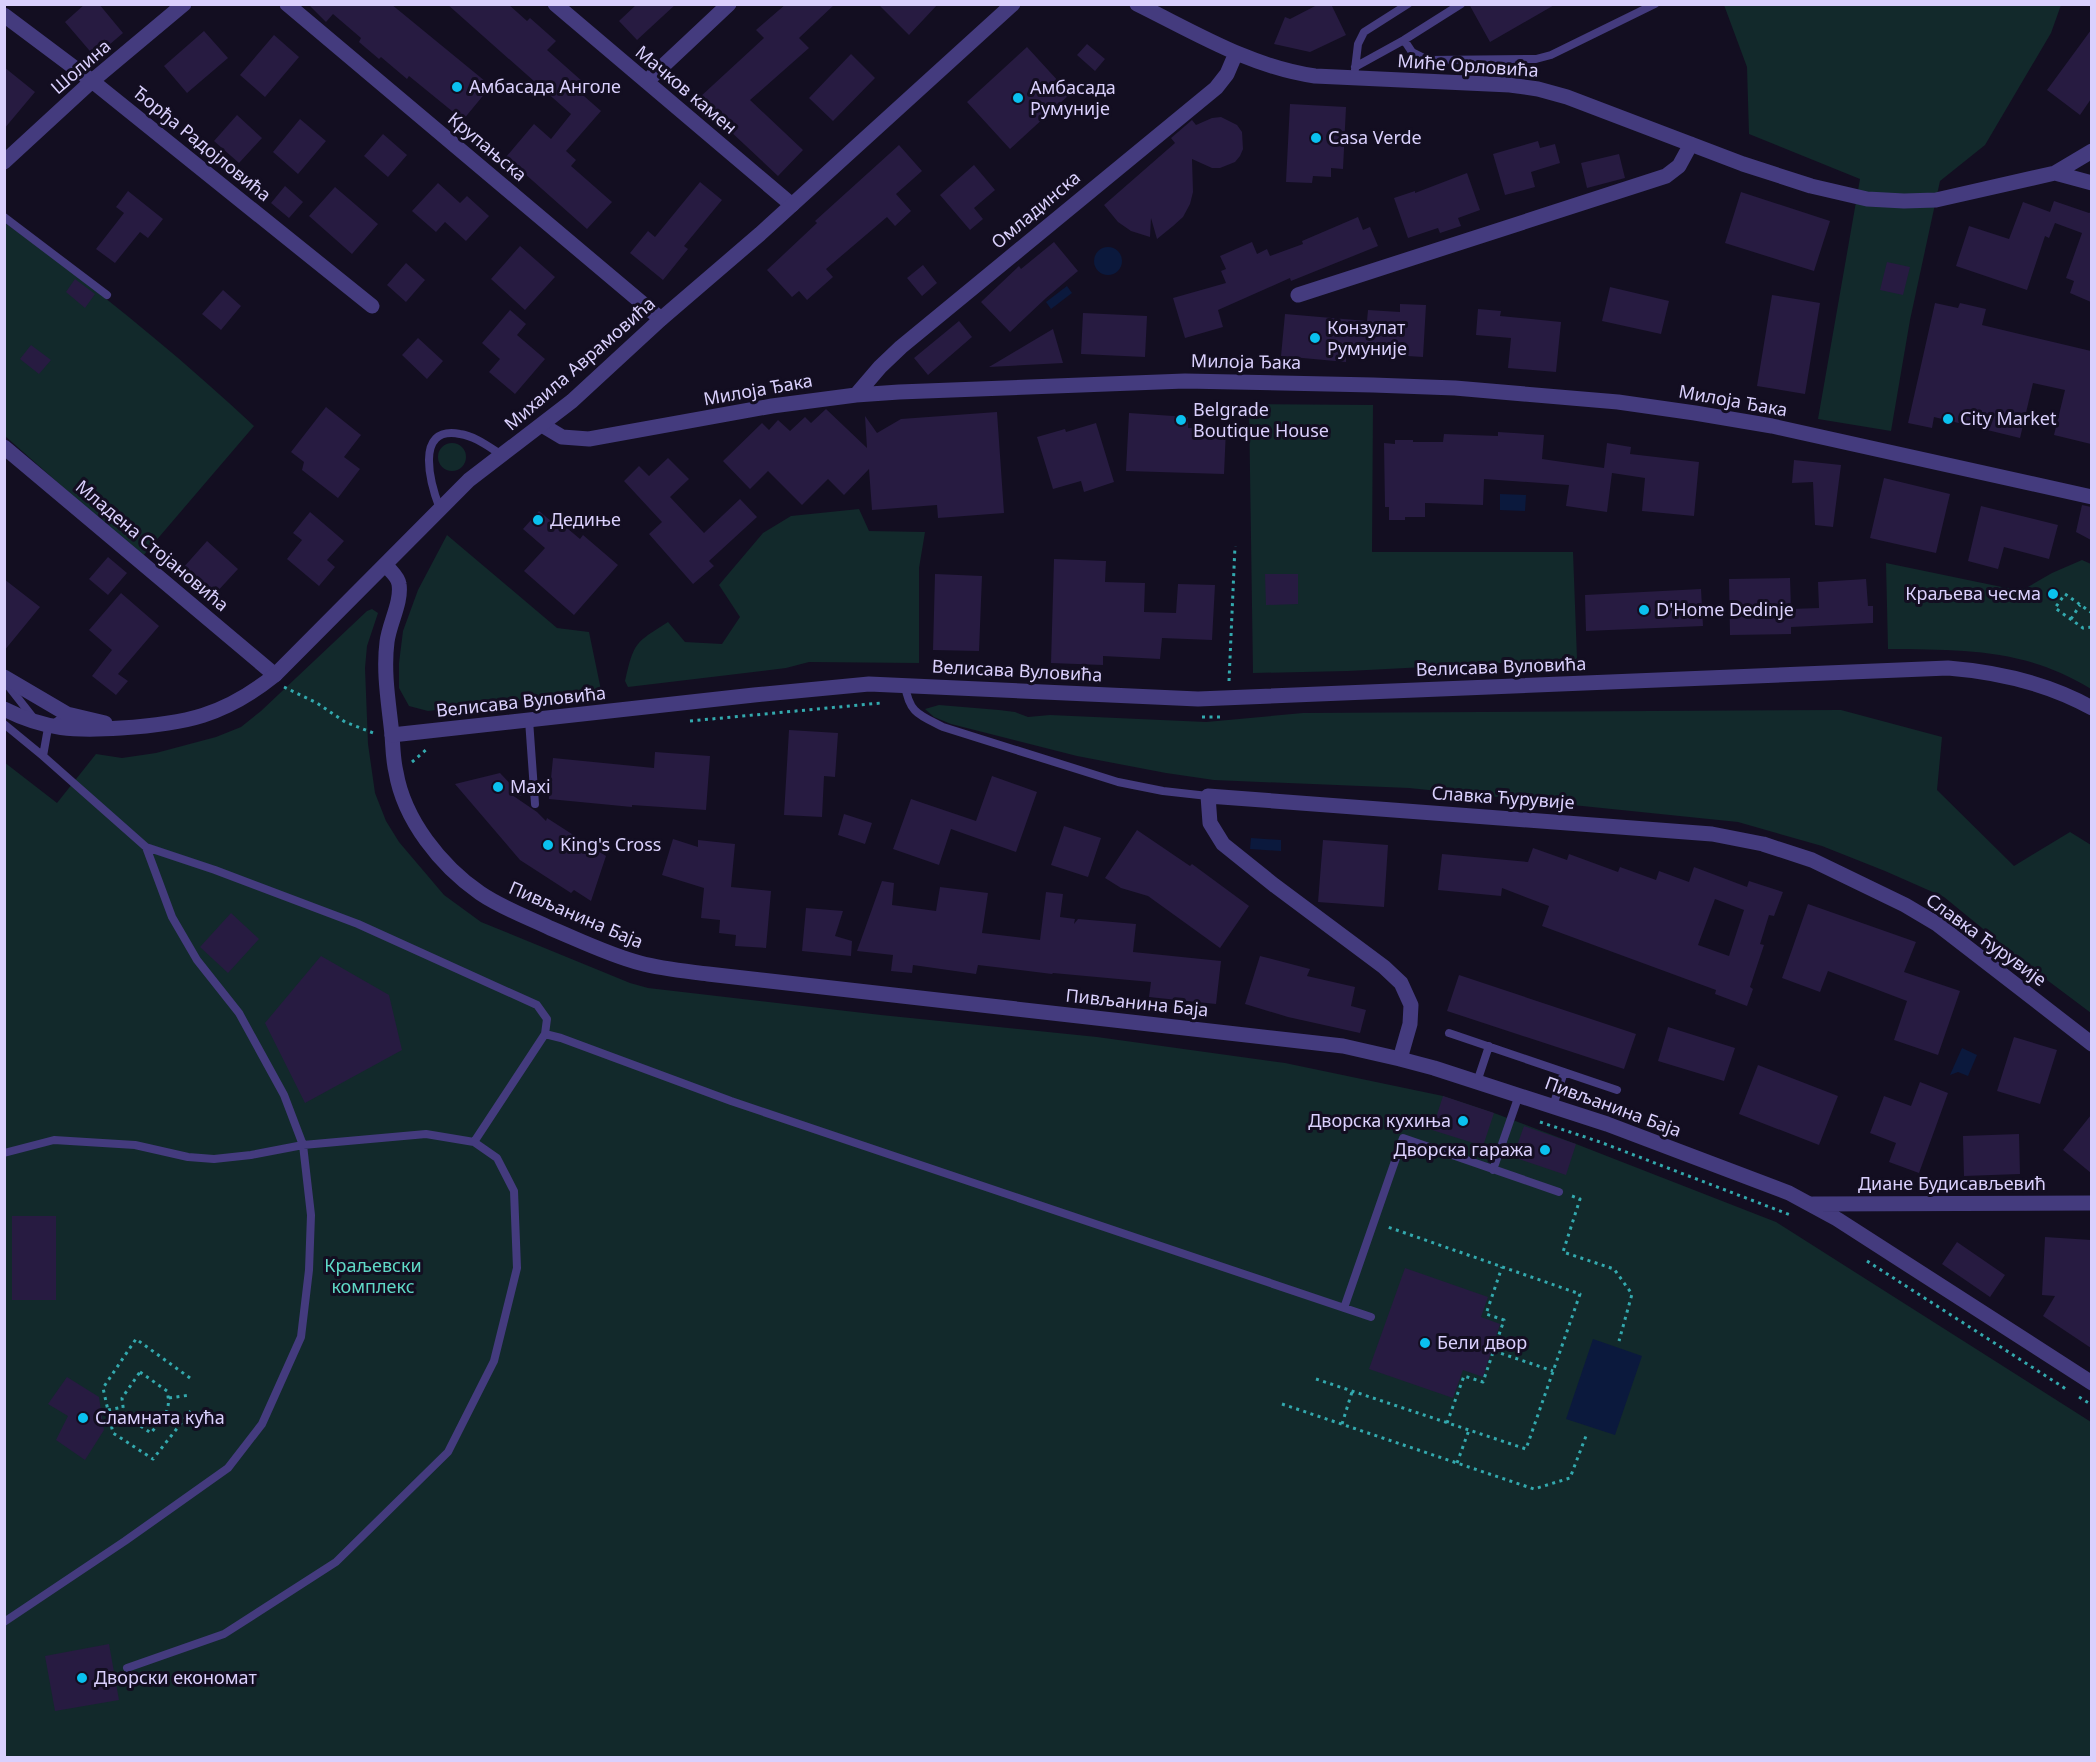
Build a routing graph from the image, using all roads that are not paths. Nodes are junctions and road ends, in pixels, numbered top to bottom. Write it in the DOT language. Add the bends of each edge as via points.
graph roads {
  1 [pos="184,4"];
  2 [pos="287,4"];
  3 [pos="555,4"];
  4 [pos="729,4"];
  5 [pos="1013,4"];
  6 [pos="1137,4"];
  7 [pos="1408,4"];
  8 [pos="1461,4"];
  9 [pos="1655,4"];
  10 [pos="4,15"];
  11 [pos="1404,40"];
  12 [pos="1236,53"];
  13 [pos="1355,73"];
  14 [pos="92,81"];
  15 [pos="647,81"];
  16 [pos="1691,144"];
  17 [pos="2091,150"];
  18 [pos="4,162"];
  19 [pos="2055,173"];
  20 [pos="2091,183"];
  21 [pos="792,205"];
  22 [pos="4,217"];
  23 [pos="107,295"];
  24 [pos="1298,295"];
  25 [pos="372,306"];
  26 [pos="661,319"];
  27 [pos="856,395"];
  28 [pos="542,425"];
  29 [pos="4,447"];
  30 [pos="502,455"];
  31 [pos="2091,497"];
  32 [pos="440,509"];
  33 [pos="386,565"];
  34 [pos="4,679"];
  35 [pos="278,680"];
  36 [pos="905,685"];
  37 [pos="2091,708"];
  38 [pos="4,709"];
  39 [pos="68,714"];
  40 [pos="529,720"];
  41 [pos="4,724"];
  42 [pos="45,728"];
  43 [pos="125,728"];
  44 [pos="392,735"];
  45 [pos="43,756"];
  46 [pos="1208,796"];
  47 [pos="535,804"];
  48 [pos="146,848"];
  49 [pos="1449,1033"];
  50 [pos="545,1034"];
  51 [pos="2091,1044"];
  52 [pos="1489,1046"];
  53 [pos="1400,1059"];
  54 [pos="1564,1072"];
  55 [pos="1477,1082"];
  56 [pos="1617,1090"];
  57 [pos="1519,1095"];
  58 [pos="1553,1106"];
  59 [pos="474,1142"];
  60 [pos="303,1145"];
  61 [pos="4,1153"];
  62 [pos="1493,1170"];
  63 [pos="1558,1192"];
  64 [pos="2091,1203"];
  65 [pos="1812,1204"];
  66 [pos="1344,1308"];
  67 [pos="1371,1317"];
  68 [pos="2091,1383"];
  69 [pos="4,1622"];
  70 [pos="127,1668"];
  1 -- 14 [label="street, Шолина"];
  2 -- 26 [label="street, Крупањска"];
  3 -- 15 [label="street, Мачков камен"];
  4 -- 15 [label="street"];
  5 -- 21 [label="street, Михаила Аврамовића"];
  6 -- 12 [label="street, Миће Орловића"];
  7 -- 13 [label="lane" via="1364,32 1358,44"];
  8 -- 11 [label="lane"];
  9 -- 11 [label="lane" via="1536,59 1428,60 1412,52"];
  10 -- 14 [label="street, Ђорђа Радојловића"];
  11 -- 13 [label="lane"];
  12 -- 13 [label="street, Миће Орловића" via="1294,73"];
  12 -- 27 [label="street, Омладинска" via="1216,87 901,347"];
  13 -- 16 [label="street, Миће Орловића" via="1539,89"];
  14 -- 18 [label="street, Шолина"];
  14 -- 25 [label="street, Ђорђа Радојловића"];
  15 -- 21 [label="street, Мачков камен"];
  16 -- 19 [label="street, Миће Орловића" via="1811,186 1890,201 1936,200"];
  16 -- 24 [label="street" via="1679,166 1666,176"];
  17 -- 19 [label="street"];
  19 -- 20 [label="street, Миће Орловића"];
  21 -- 26 [label="street, Михаила Аврамовића"];
  22 -- 23 [label="lane"];
  26 -- 28 [label="street, Михаила Аврамовића"];
  27 -- 28 [label="street, Милоја Ђака" via="589,439 562,437"];
  27 -- 31 [label="street, Милоја Ђака" via="1185,381 1507,392 1618,402 1772,426"];
  28 -- 30 [label="street, Михаила Аврамовића"];
  29 -- 35 [label="street, Младена Стојановића"];
  30 -- 32 [label="street, Михаила Аврамовића"];
  30 -- 32 [label="lane" via="461,434 437,438 430,450 429,468"];
  32 -- 33 [label="street, Михаила Аврамовића"];
  33 -- 35 [label="street, Михаила Аврамовића"];
  33 -- 44 [label="street, Пивљанина Баја" via="399,584 386,645"];
  34 -- 39 [label="street"];
  34 -- 42 [label="lane"];
  35 -- 43 [label="street, Михаила Аврамовића" via="217,711 170,724"];
  36 -- 37 [label="street, Велисава Вуловића" via="1230,698 1948,669 2010,677 2061,693"];
  36 -- 40 [label="street, Велисава Вуловића" via="833,687"];
  36 -- 46 [label="lane, Велисава Вуловића" via="913,709 944,727 1118,782"];
  38 -- 42 [label="street, Михаила Аврамовића"];
  39 -- 42 [label="lane"];
  39 -- 43 [label="street"];
  40 -- 44 [label="street, Велисава Вуловића"];
  40 -- 47 [label="lane"];
  41 -- 45 [label="lane"];
  42 -- 43 [label="street, Михаила Аврамовића"];
  42 -- 45 [label="lane"];
  44 -- 53 [label="street, Пивљанина Баја" via="395,771 404,800 427,840 454,872 505,907 628,959 708,974 1343,1046"];
  45 -- 48 [label="lane"];
  46 -- 51 [label="street, Славка Ћурувије" via="1712,834 1779,848 1812,860 1937,924"];
  46 -- 53 [label="street" via="1210,823 1223,844 1401,983 1411,1005"];
  48 -- 50 [label="lane" via="358,924 537,1005 547,1019"];
  48 -- 60 [label="lane" via="172,917 197,960 239,1013 284,1095"];
  49 -- 52 [label="lane"];
  50 -- 59 [label="lane"];
  50 -- 66 [label="lane" via="731,1101"];
  52 -- 54 [label="lane"];
  52 -- 55 [label="lane"];
  53 -- 55 [label="street, Пивљанина Баја"];
  54 -- 56 [label="lane"];
  54 -- 58 [label="lane"];
  55 -- 57 [label="street, Пивљанина Баја"];
  57 -- 58 [label="street, Пивљанина Баја"];
  57 -- 62 [label="lane"];
  58 -- 65 [label="street, Пивљанина Баја"];
  59 -- 60 [label="lane" via="426,1134"];
  59 -- 70 [label="lane" via="496,1158 514,1191 518,1268 494,1361 448,1452 336,1562 224,1634"];
  60 -- 61 [label="lane" via="214,1159 188,1158 135,1145 54,1140"];
  60 -- 69 [label="lane" via="311,1215 301,1337 262,1424 228,1468"];
  62 -- 63 [label="lane"];
  62 -- 66 [label="lane" via="1403,1138"];
  64 -- 65 [label="street, Диане Будисављевић"];
  65 -- 68 [label="street, Пивљанина Баја"];
  66 -- 67 [label="lane"];
}
